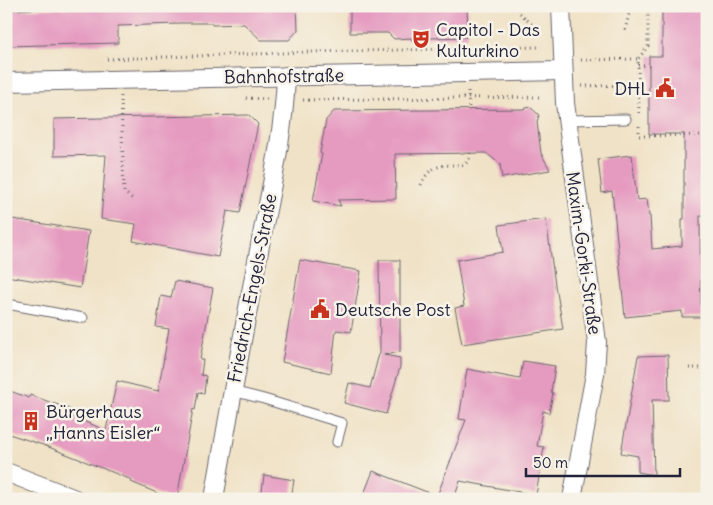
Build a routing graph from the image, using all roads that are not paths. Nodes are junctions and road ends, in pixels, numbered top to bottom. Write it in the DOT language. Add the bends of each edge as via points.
graph roads {
  1 [pos="561,6"];
  2 [pos="562,71"];
  3 [pos="286,76"];
  4 [pos="6,82"];
  5 [pos="626,119"];
  6 [pos="567,120"];
  7 [pos="6,307"];
  8 [pos="83,318"];
  9 [pos="232,391"];
  10 [pos="337,442"];
  11 [pos="6,472"];
  12 [pos="75,499"];
  13 [pos="214,499"];
  14 [pos="572,499"];
  1 -- 2 [label="street, Maxim-Gorki-Straße"];
  2 -- 3 [label="street, Bahnhofstraße"];
  2 -- 6 [label="street, Maxim-Gorki-Straße"];
  3 -- 4 [label="street, Bahnhofstraße"];
  3 -- 9 [label="street, Friedrich-Engels-Straße" via="277,155"];
  5 -- 6 [label="lane"];
  6 -- 14 [label="street, Maxim-Gorki-Straße" via="597,342 595,374"];
  7 -- 8 [label="lane" via="7,304"];
  9 -- 10 [label="lane" via="342,423"];
  9 -- 13 [label="street, Friedrich-Engels-Straße"];
  11 -- 12 [label="street"];
}
